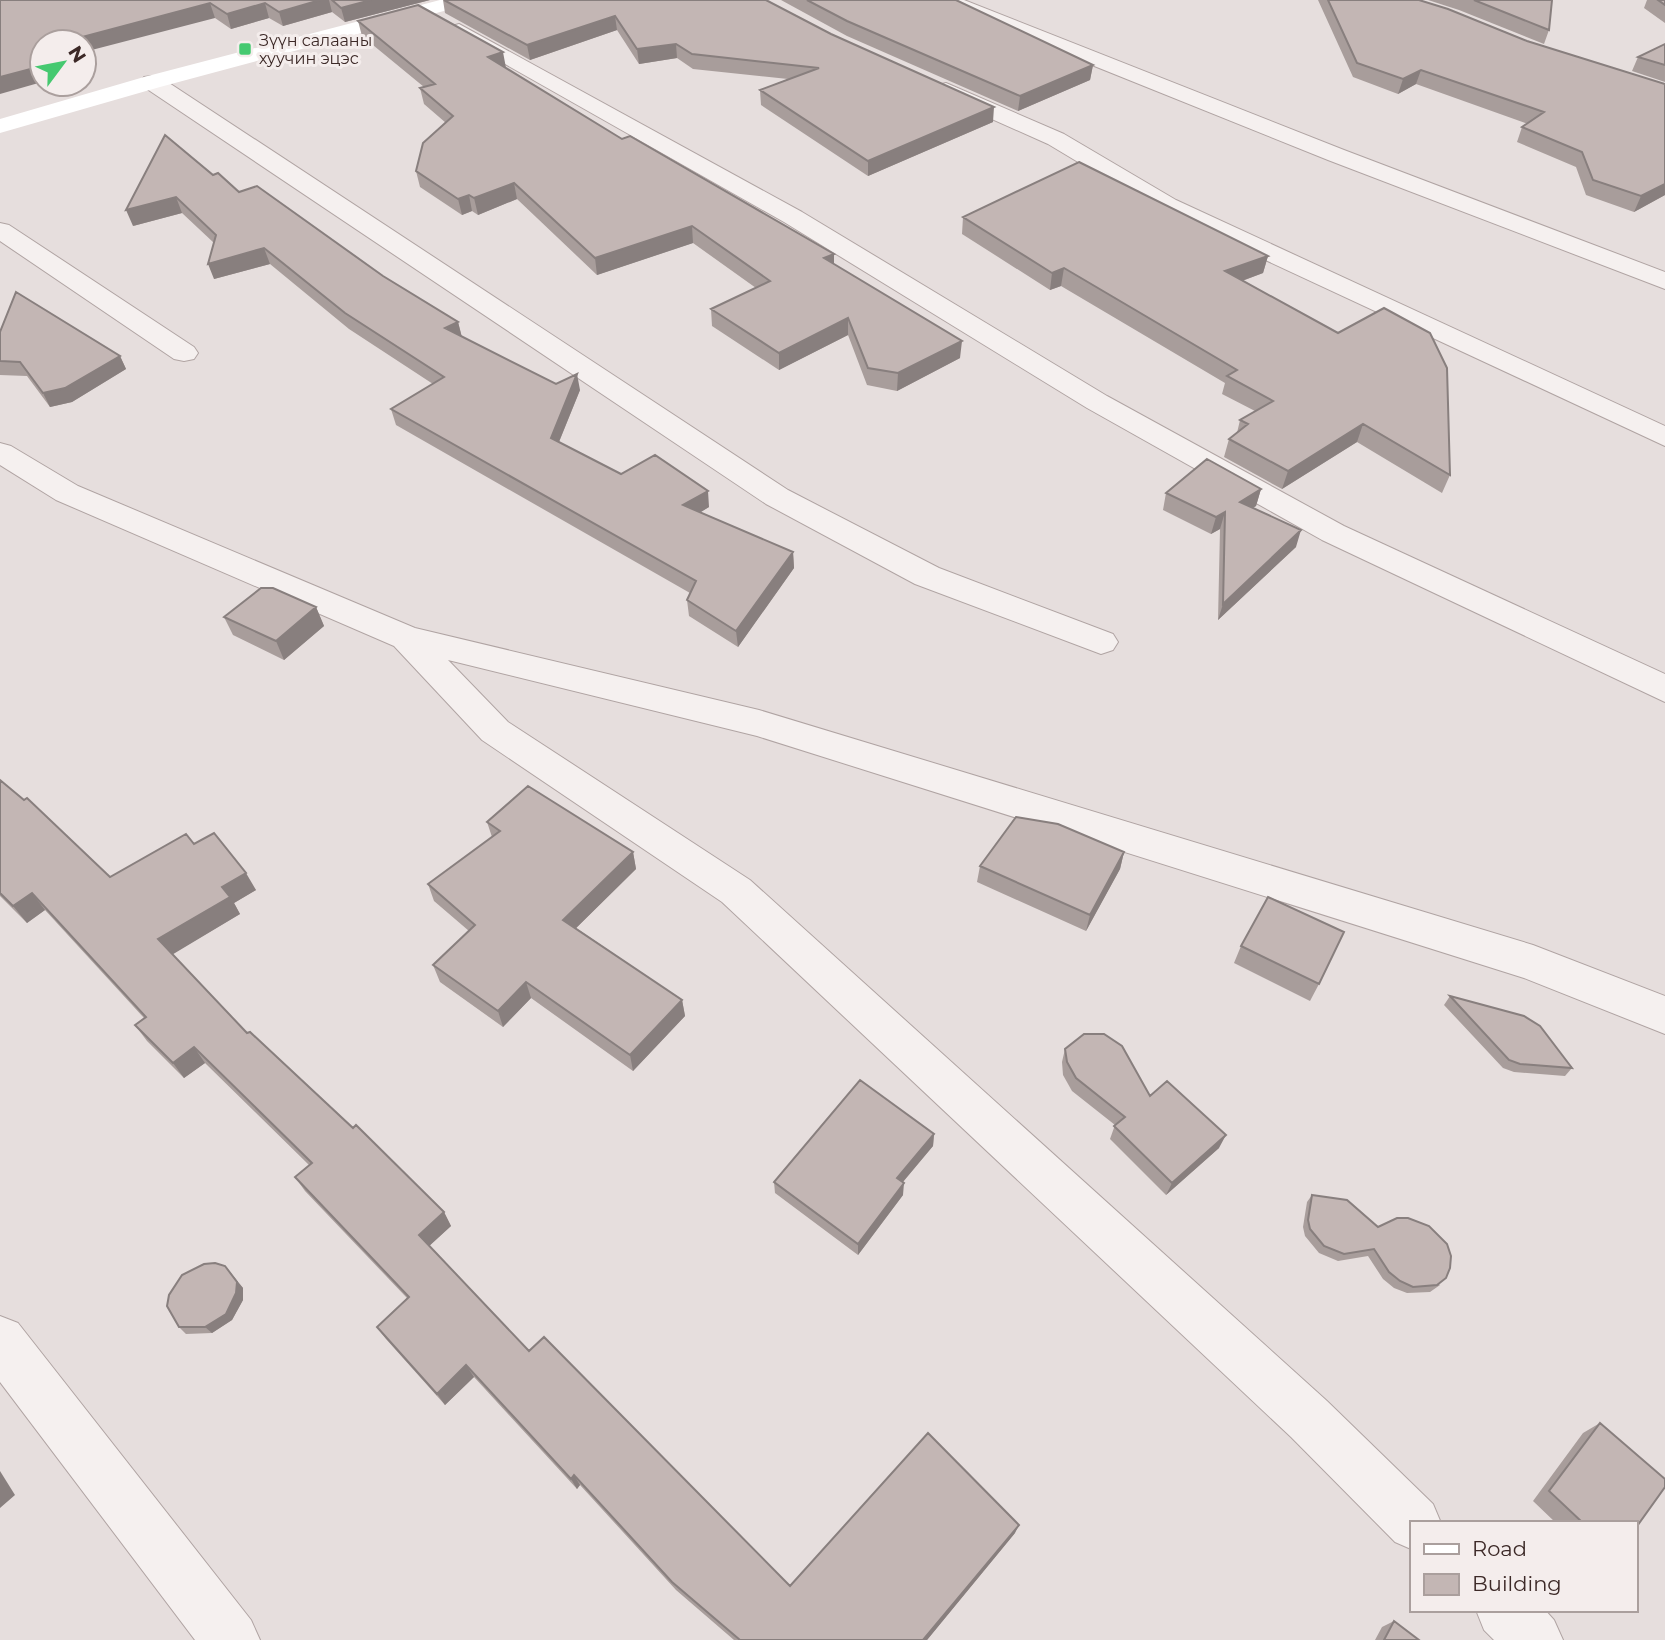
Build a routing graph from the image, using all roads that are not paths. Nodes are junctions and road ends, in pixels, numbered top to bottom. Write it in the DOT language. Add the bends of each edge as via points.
graph roads {
  1 [pos="463,0"];
  2 [pos="947,0"];
  3 [pos="423,10"];
  4 [pos="152,82"];
  5 [pos="928,82"];
  6 [pos="0,126"];
  7 [pos="0,230"];
  8 [pos="1665,281"];
  9 [pos="184,353"];
  10 [pos="1665,437"];
  11 [pos="0,452"];
  12 [pos="406,638"];
  13 [pos="1101,642"];
  14 [pos="1665,689"];
  15 [pos="1665,1015"];
  16 [pos="0,1341"];
  17 [pos="1412,1521"];
  18 [pos="1506,1612"];
  19 [pos="231,1640"];
  20 [pos="1534,1640"];
  1 -- 3 [label="main road"];
  2 -- 8 [label="street"];
  3 -- 4 [label="main road"];
  3 -- 14 [label="street" via="793,217 1097,402 1321,526"];
  4 -- 6 [label="main road"];
  4 -- 13 [label="street" via="777,497 927,576"];
  5 -- 10 [label="street" via="1056,139 1167,205"];
  7 -- 9 [label="street"];
  11 -- 12 [label="street" via="67,493"];
  12 -- 15 [label="street" via="759,723 1533,963"];
  12 -- 17 [label="street" via="495,731 736,891 1309,1419"];
  16 -- 19 [label="street"];
  18 -- 20 [label="street"];
}
